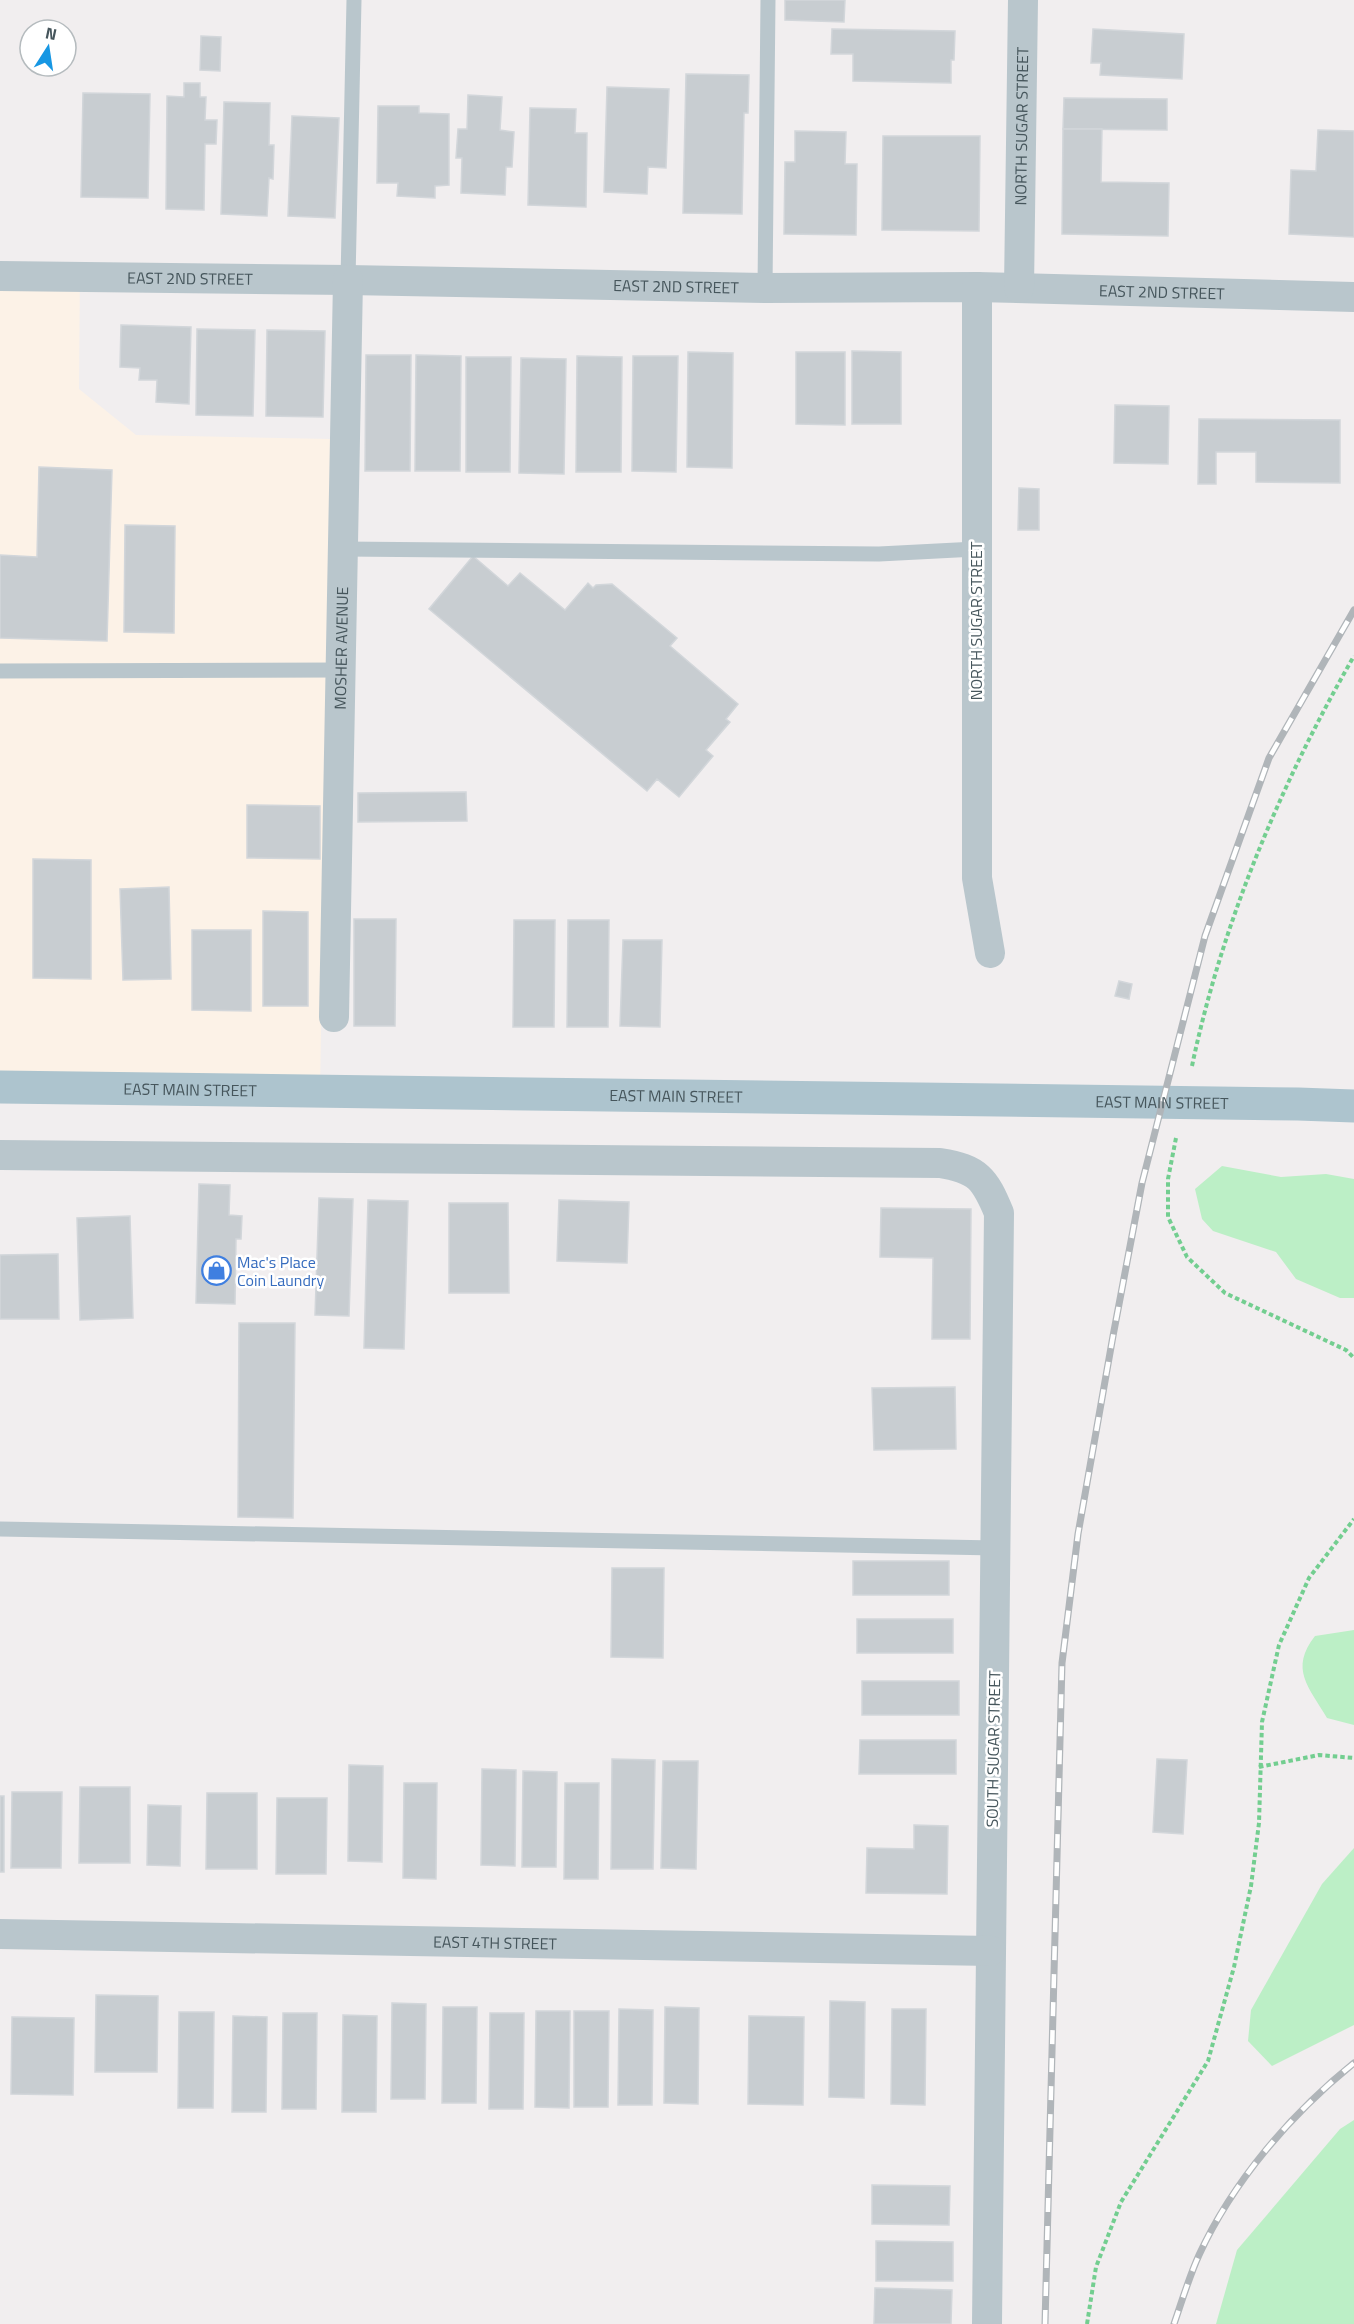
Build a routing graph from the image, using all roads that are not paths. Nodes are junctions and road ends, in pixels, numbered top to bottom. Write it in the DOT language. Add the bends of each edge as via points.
graph roads {
  1 [pos="354,0"];
  2 [pos="768,0"];
  3 [pos="1023,0"];
  4 [pos="0,276"];
  5 [pos="348,280"];
  6 [pos="977,287"];
  7 [pos="765,288"];
  8 [pos="1019,288"];
  9 [pos="1354,297"];
  10 [pos="343,549"];
  11 [pos="976,549"];
  12 [pos="341,670"];
  13 [pos="0,671"];
  14 [pos="990,953"];
  15 [pos="334,1017"];
  16 [pos="0,1087"];
  17 [pos="1354,1106"];
  18 [pos="0,1155"];
  19 [pos="0,1529"];
  20 [pos="996,1548"];
  21 [pos="0,1934"];
  22 [pos="991,1950"];
  23 [pos="987,2324"];
  1 -- 5 [label="lane"];
  2 -- 7 [label="lane"];
  3 -- 8 [label="street, NORTH SUGAR STREET"];
  4 -- 5 [label="street, EAST 2ND STREET"];
  5 -- 7 [label="street, EAST 2ND STREET"];
  5 -- 10 [label="street, MOSHER AVENUE"];
  6 -- 7 [label="street, EAST 2ND STREET"];
  6 -- 8 [label="street, EAST 2ND STREET"];
  6 -- 11 [label="street, NORTH SUGAR STREET"];
  8 -- 9 [label="street, EAST 2ND STREET"];
  10 -- 11 [label="lane" via="879,554"];
  10 -- 12 [label="street, MOSHER AVENUE"];
  11 -- 14 [label="street, NORTH SUGAR STREET" via="977,878"];
  12 -- 13 [label="lane"];
  12 -- 15 [label="street, MOSHER AVENUE"];
  16 -- 17 [label="main road, EAST MAIN STREET"];
  18 -- 20 [label="street, SOUTH SUGAR STREET" via="940,1163 963,1167 981,1179 999,1213"];
  19 -- 20 [label="lane"];
  20 -- 22 [label="street, SOUTH SUGAR STREET"];
  21 -- 22 [label="street, EAST 4TH STREET"];
  22 -- 23 [label="street, SOUTH SUGAR STREET"];
}
